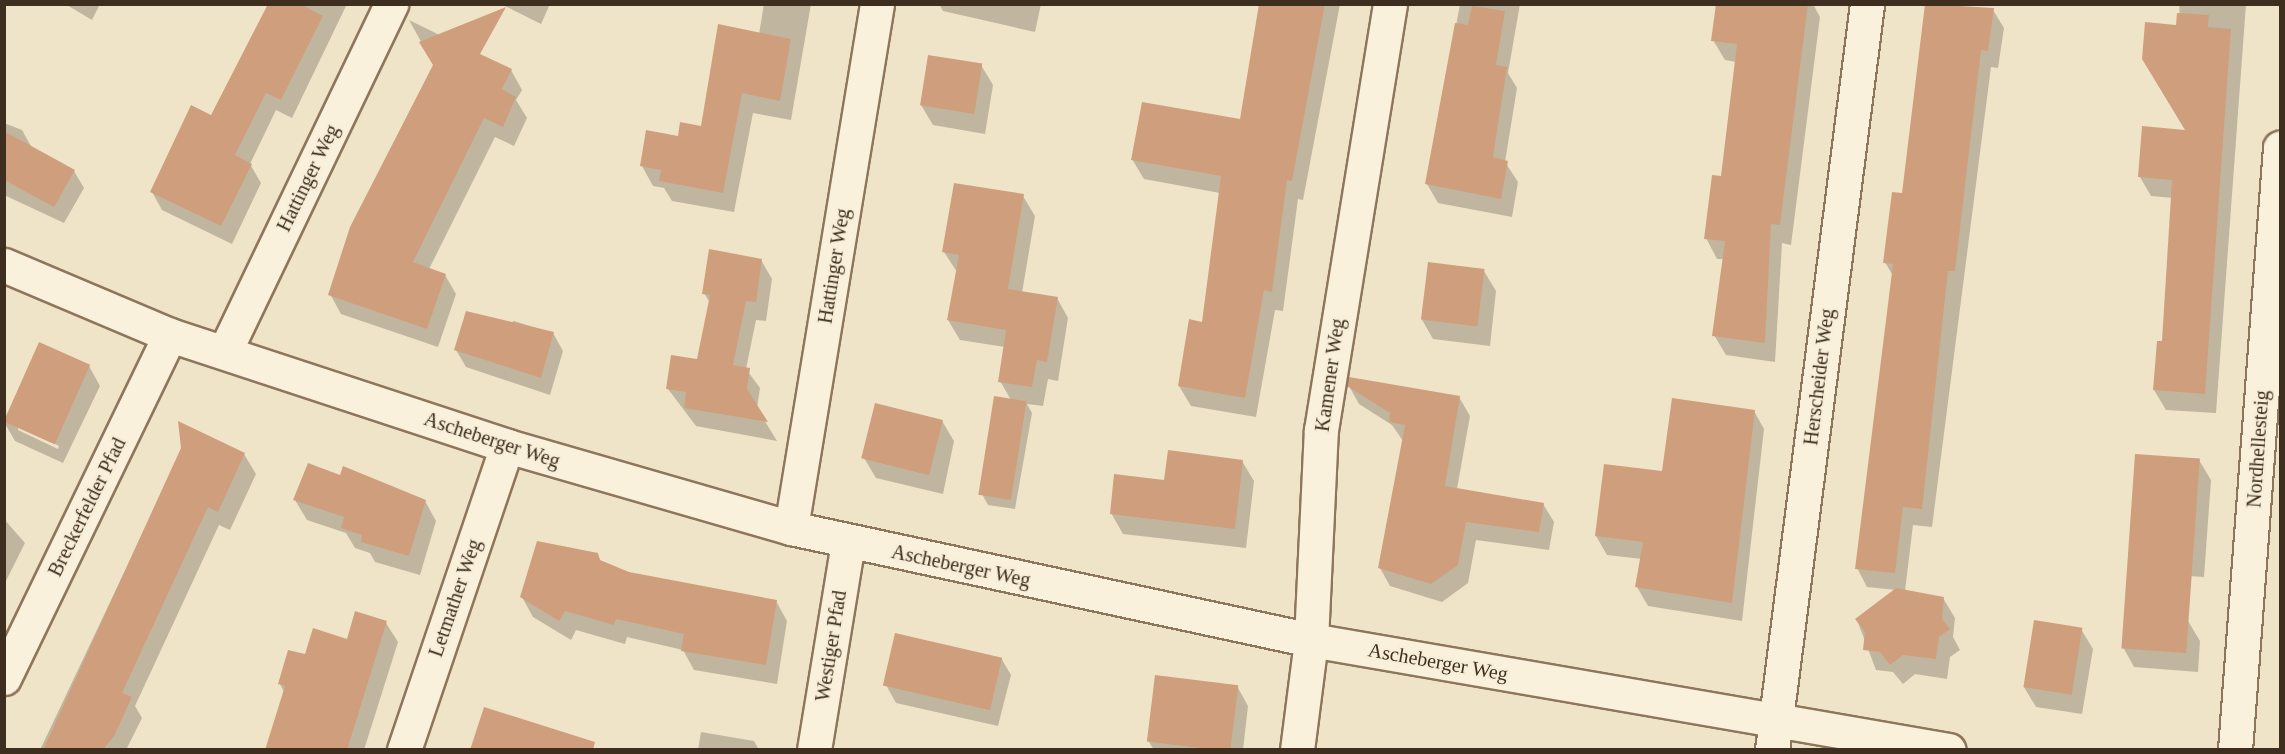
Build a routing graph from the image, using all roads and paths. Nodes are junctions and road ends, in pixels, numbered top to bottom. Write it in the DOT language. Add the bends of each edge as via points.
graph roads {
  1 [pos="391,4"];
  2 [pos="877,4"];
  3 [pos="1390,4"];
  4 [pos="1867,4"];
  5 [pos="2280,148"];
  6 [pos="4,265"];
  7 [pos="170,335"];
  8 [pos="225,351"];
  9 [pos="507,446"];
  10 [pos="791,528"];
  11 [pos="848,542"];
  12 [pos="1311,640"];
  13 [pos="4,678"];
  14 [pos="1773,735"];
  15 [pos="404,750"];
  16 [pos="814,750"];
  17 [pos="1297,750"];
  18 [pos="1949,750"];
  19 [pos="2235,750"];
  1 -- 8 [label="street, Hattinger Weg"];
  2 -- 10 [label="street, Hattinger Weg"];
  3 -- 12 [label="street, Kamener Weg" via="1321,430"];
  4 -- 14 [label="street, Herscheider Weg"];
  5 -- 19 [label="street, Nordhellesteig"];
  6 -- 7 [label="street, Ascheberger Weg"];
  7 -- 8 [label="street, Ascheberger Weg"];
  7 -- 13 [label="street, Breckerfelder Pfad"];
  8 -- 9 [label="street, Ascheberger Weg"];
  9 -- 10 [label="street, Ascheberger Weg"];
  9 -- 15 [label="street, Letmather Weg"];
  10 -- 11 [label="street, Ascheberger Weg"];
  11 -- 12 [label="street, Ascheberger Weg"];
  11 -- 16 [label="street, Westiger Pfad"];
  12 -- 14 [label="street, Ascheberger Weg"];
  12 -- 17 [label="street, Kamener Weg"];
  14 -- 18 [label="street, Ascheberger Weg"];
}
